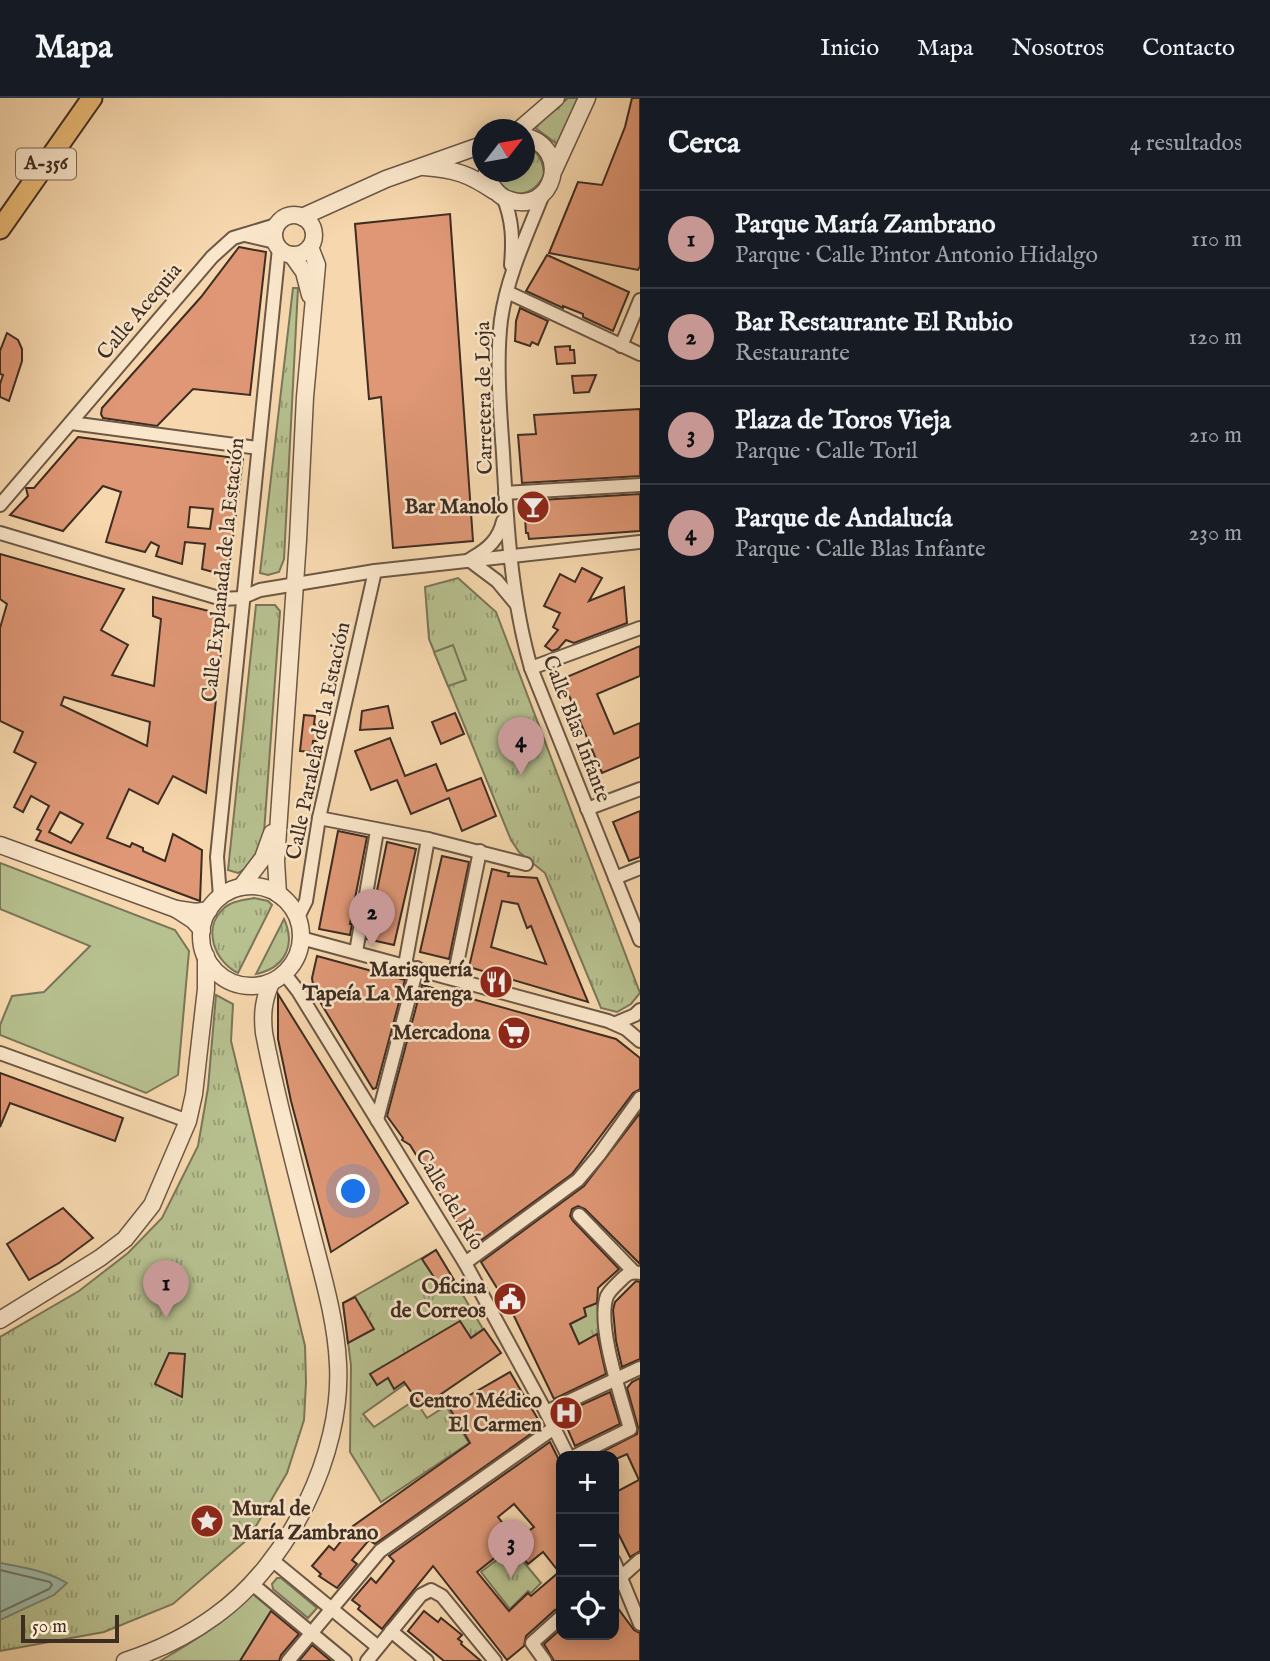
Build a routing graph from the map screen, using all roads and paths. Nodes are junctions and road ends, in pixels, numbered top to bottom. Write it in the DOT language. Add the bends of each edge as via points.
graph roads {
  1 [pos="92,98"];
  2 [pos="556,98"];
  3 [pos="587,98"];
  4 [pos="532,119"];
  5 [pos="535,140"];
  6 [pos="472,148"];
  7 [pos="424,167"];
  8 [pos="554,170"];
  9 [pos="492,182"];
  10 [pos="499,194"];
  11 [pos="543,194"];
  12 [pos="307,223"];
  13 [pos="276,225"];
  14 [pos="0,229"];
  15 [pos="244,235"];
  16 [pos="310,247"];
  17 [pos="282,248"];
  18 [pos="509,286"];
  19 [pos="640,300"];
  20 [pos="312,311"];
  21 [pos="621,346"];
  22 [pos="640,354"];
  23 [pos="71,423"];
  24 [pos="258,448"];
  25 [pos="640,485"];
  26 [pos="505,494"];
  27 [pos="0,505"];
  28 [pos="506,508"];
  29 [pos="0,533"];
  30 [pos="640,542"];
  31 [pos="509,556"];
  32 [pos="468,560"];
  33 [pos="375,571"];
  34 [pos="295,584"];
  35 [pos="241,598"];
  36 [pos="518,607"];
  37 [pos="640,628"];
  38 [pos="531,668"];
  39 [pos="640,789"];
  40 [pos="587,809"];
  41 [pos="280,811"];
  42 [pos="319,818"];
  43 [pos="377,831"];
  44 [pos="428,839"];
  45 [pos="0,845"];
  46 [pos="480,851"];
  47 [pos="526,864"];
  48 [pos="640,868"];
  49 [pos="615,878"];
  50 [pos="241,887"];
  51 [pos="278,894"];
  52 [pos="220,897"];
  53 [pos="176,909"];
  54 [pos="209,909"];
  55 [pos="298,917"];
  56 [pos="202,930"];
  57 [pos="301,938"];
  58 [pos="640,940"];
  59 [pos="356,952"];
  60 [pos="206,956"];
  61 [pos="411,967"];
  62 [pos="277,978"];
  63 [pos="454,978"];
  64 [pos="638,1013"];
  65 [pos="616,1023"];
  66 [pos="638,1038"];
  67 [pos="0,1053"];
  68 [pos="640,1098"];
  69 [pos="377,1120"];
  70 [pos="188,1121"];
  71 [pos="579,1215"];
  72 [pos="465,1263"];
  73 [pos="637,1273"];
  74 [pos="2,1317"];
  75 [pos="640,1368"];
  76 [pos="616,1378"];
  77 [pos="546,1412"];
  78 [pos="554,1428"];
  79 [pos="566,1451"];
  80 [pos="585,1451"];
  81 [pos="272,1560"];
  82 [pos="640,1560"];
  83 [pos="251,1583"];
  84 [pos="619,1584"];
  85 [pos="332,1609"];
  86 [pos="556,1621"];
  87 [pos="640,1624"];
  88 [pos="391,1631"];
  89 [pos="311,1632"];
  90 [pos="378,1647"];
  91 [pos="133,1659"];
  92 [pos="288,1661"];
  93 [pos="345,1661"];
  94 [pos="367,1661"];
  95 [pos="427,1661"];
  96 [pos="495,1661"];
  97 [pos="545,1661"];
  1 -- 14 [label="main road, A-356"];
  2 -- 4 [label="street"];
  3 -- 8 [label="street"];
  5 -- 8 [label="street" via="551,155"];
  6 -- 7 [label="street"];
  7 -- 10 [label="street" via="472,175"];
  7 -- 12 [label="street" via="343,197"];
  8 -- 11 [label="street"];
  9 -- 10 [label="street"];
  10 -- 11 [label="street" via="523,202"];
  10 -- 18 [label="street" via="510,213"];
  11 -- 18 [label="street, Carretera de Loja"];
  12 -- 13 [label="street" via="292,215"];
  12 -- 16 [label="street" via="314,235"];
  13 -- 15 [label="street, Calle Acequia"];
  13 -- 17 [label="street" via="274,233"];
  15 -- 17 [label="street"];
  15 -- 23 [label="street, Calle Acequia" via="233,238 212,257"];
  16 -- 17 [label="street" via="300,254"];
  16 -- 20 [label="street" via="317,264"];
  17 -- 20 [label="street" via="304,272"];
  17 -- 24 [label="street, Calle Explanada de la Estación"];
  18 -- 21 [label="street"];
  18 -- 26 [label="street, Carretera de Loja" via="501,321"];
  19 -- 21 [label="street"];
  20 -- 34 [label="street"];
  21 -- 22 [label="street"];
  23 -- 24 [label="street"];
  23 -- 27 [label="street, Calle Acequia"];
  24 -- 35 [label="street, Calle Explanada de la Estación"];
  25 -- 26 [label="street"];
  26 -- 28 [label="street, Carretera de Loja"];
  28 -- 31 [label="street, Carretera de Loja"];
  28 -- 32 [label="street" via="500,535"];
  29 -- 35 [label="street" via="222,599"];
  30 -- 31 [label="street"];
  31 -- 32 [label="street"];
  31 -- 36 [label="street, Carretera de Loja"];
  32 -- 33 [label="street"];
  32 -- 36 [label="street" via="497,581"];
  33 -- 34 [label="street"];
  33 -- 42 [label="street, Calle Paralela de la Estación"];
  34 -- 35 [label="street"];
  34 -- 41 [label="street"];
  35 -- 52 [label="street, Calle Explanada de la Estación" via="217,857"];
  36 -- 38 [label="street, Calle Blas Infante"];
  37 -- 38 [label="street"];
  38 -- 40 [label="street, Calle Blas Infante"];
  39 -- 40 [label="street"];
  40 -- 49 [label="street, Calle Blas Infante"];
  41 -- 50 [label="street" via="263,858"];
  41 -- 51 [label="street"];
  42 -- 43 [label="street"];
  42 -- 55 [label="street, Calle Paralela de la Estación" via="306,901"];
  43 -- 44 [label="street"];
  43 -- 59 [label="street"];
  44 -- 46 [label="street"];
  44 -- 61 [label="street"];
  45 -- 53 [label="street"];
  46 -- 47 [label="street"];
  46 -- 63 [label="street"];
  48 -- 49 [label="street"];
  49 -- 58 [label="street, Calle Blas Infante"];
  50 -- 51 [label="street" via="267,888"];
  50 -- 52 [label="street"];
  51 -- 55 [label="street"];
  52 -- 54 [label="street"];
  53 -- 54 [label="street"];
  53 -- 56 [label="street"];
  54 -- 56 [label="street"];
  55 -- 57 [label="street"];
  56 -- 60 [label="street"];
  57 -- 59 [label="street"];
  57 -- 62 [label="street" via="290,968"];
  59 -- 61 [label="street"];
  60 -- 62 [label="street" via="224,978 239,985 258,986"];
  60 -- 70 [label="street" via="206,989"];
  61 -- 63 [label="street"];
  61 -- 69 [label="street"];
  62 -- 69 [label="street, Calle del Río" via="298,991"];
  62 -- 81 [label="street" via="262,1014 331,1310 338,1365 336,1412 316,1483"];
  63 -- 65 [label="street"];
  64 -- 65 [label="street"];
  64 -- 66 [label="street" via="633,1024"];
  65 -- 66 [label="street"];
  67 -- 70 [label="street"];
  68 -- 72 [label="street" via="578,1180"];
  69 -- 72 [label="street, Calle del Río"];
  70 -- 74 [label="street" via="152,1205 125,1239"];
  71 -- 73 [label="street"];
  72 -- 77 [label="street, Calle del Río"];
  73 -- 76 [label="street" via="626,1275 608,1293 605,1303 605,1328"];
  75 -- 76 [label="street"];
  76 -- 77 [label="street"];
  76 -- 80 [label="street" via="630,1429"];
  77 -- 78 [label="street, Calle del Río"];
  78 -- 79 [label="street, Calle del Río"];
  78 -- 85 [label="street" via="380,1551"];
  81 -- 83 [label="street"];
  81 -- 85 [label="street"];
  82 -- 84 [label="street"];
  83 -- 89 [label="street"];
  83 -- 91 [label="street" via="215,1616"];
  84 -- 87 [label="street"];
  85 -- 89 [label="street"];
  85 -- 90 [label="street"];
  86 -- 97 [label="street" via="531,1643"];
  88 -- 90 [label="street"];
  88 -- 95 [label="street"];
  88 -- 96 [label="street" via="421,1595 432,1590 442,1595"];
  89 -- 92 [label="street"];
  89 -- 93 [label="street"];
  90 -- 94 [label="street"];
}
